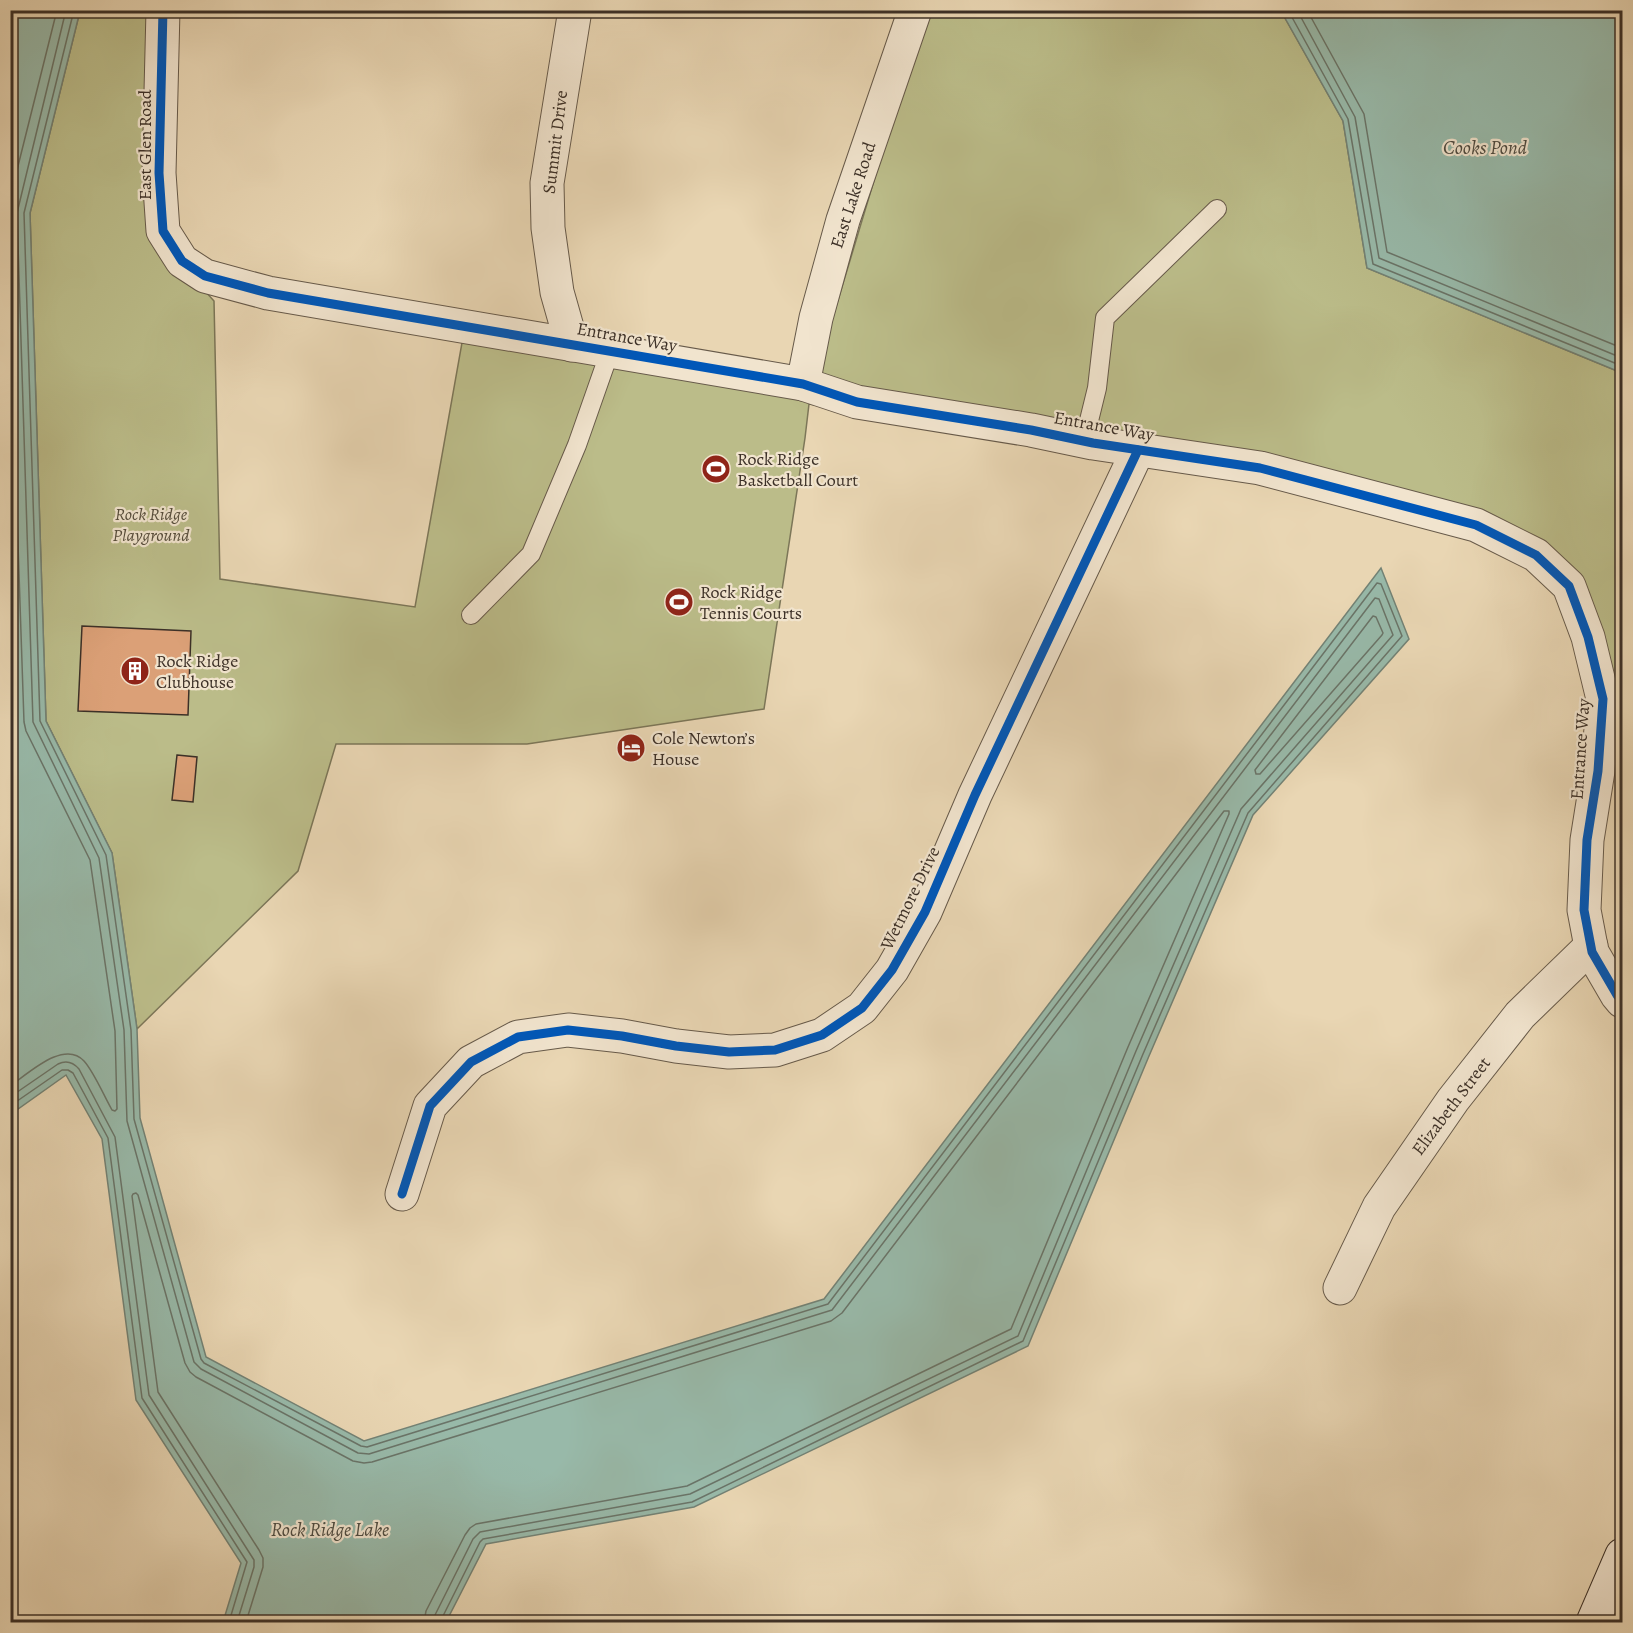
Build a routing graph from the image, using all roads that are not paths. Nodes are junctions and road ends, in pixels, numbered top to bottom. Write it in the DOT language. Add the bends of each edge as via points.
graph roads {
  1 [pos="163,10"];
  2 [pos="575,10"];
  3 [pos="915,10"];
  4 [pos="1217,209"];
  5 [pos="193,268"];
  6 [pos="572,345"];
  7 [pos="610,351"];
  8 [pos="803,384"];
  9 [pos="1084,441"];
  10 [pos="1138,450"];
  11 [pos="471,615"];
  12 [pos="1591,946"];
  13 [pos="1623,1001"];
  14 [pos="402,1194"];
  15 [pos="1340,1288"];
  16 [pos="1623,1555"];
  17 [pos="1593,1623"];
  1 -- 5 [label="street, East Glen Road" via="159,173 163,231 182,261"];
  2 -- 6 [label="street, Summit Drive" via="547,183 548,228 557,292"];
  3 -- 8 [label="street, East Lake Road" via="843,220 816,318"];
  4 -- 9 [label="lane" via="1105,318 1097,388"];
  5 -- 6 [label="street, Entrance Way" via="205,276 268,292"];
  6 -- 7 [label="street, Entrance Way"];
  7 -- 8 [label="street, Entrance Way"];
  7 -- 11 [label="lane" via="577,445 531,554"];
  8 -- 9 [label="street, Entrance Way" via="857,402"];
  9 -- 10 [label="street, Entrance Way"];
  10 -- 12 [label="street, Entrance Way" via="1260,468 1476,525 1536,555 1569,586 1588,637 1603,699 1598,771 1587,840 1584,910"];
  10 -- 14 [label="street, Wetmore Drive" via="975,795 925,912 892,970 862,1008 822,1035 776,1050 729,1052 568,1030 518,1037 471,1062 430,1106"];
  12 -- 13 [label="street, Entrance Way"];
  12 -- 15 [label="street, Elizabeth Street" via="1520,1016 1453,1100 1379,1207"];
  16 -- 17 [label="street"];
}
